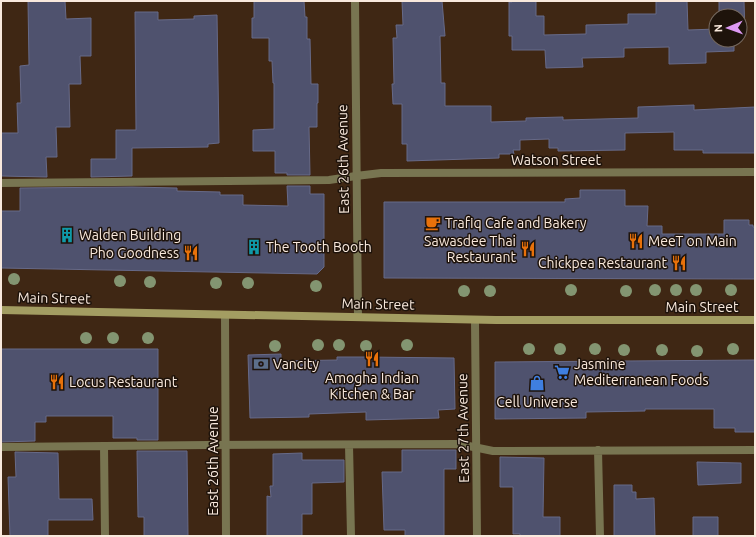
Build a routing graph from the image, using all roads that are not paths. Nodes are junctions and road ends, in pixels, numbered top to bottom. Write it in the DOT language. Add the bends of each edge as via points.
graph roads {
  1 [pos="354,1"];
  2 [pos="755,172"];
  3 [pos="356,176"];
  4 [pos="1,183"];
  5 [pos="1,310"];
  6 [pos="225,314"];
  7 [pos="358,317"];
  8 [pos="475,320"];
  9 [pos="755,320"];
  10 [pos="226,445"];
  11 [pos="349,445"];
  12 [pos="104,446"];
  13 [pos="1,447"];
  14 [pos="477,448"];
  15 [pos="598,450"];
  16 [pos="755,450"];
  17 [pos="105,536"];
  18 [pos="226,536"];
  19 [pos="351,536"];
  20 [pos="477,536"];
  21 [pos="600,536"];
  1 -- 3 [label="street, East 26th Avenue"];
  2 -- 3 [label="street, Watson Street" via="380,173"];
  3 -- 4 [label="street, Watson Street" via="329,180"];
  3 -- 7 [label="street, East 26th Avenue"];
  5 -- 6 [label="main road, Main Street"];
  6 -- 7 [label="main road, Main Street"];
  6 -- 10 [label="street, East 26th Avenue"];
  7 -- 8 [label="main road, Main Street"];
  8 -- 9 [label="main road, Main Street"];
  8 -- 14 [label="street, East 27th Avenue"];
  10 -- 11 [label="street"];
  10 -- 12 [label="street"];
  10 -- 18 [label="street, East 26th Avenue"];
  11 -- 14 [label="street" via="459,444"];
  11 -- 19 [label="street"];
  12 -- 13 [label="street"];
  12 -- 17 [label="street"];
  14 -- 15 [label="street" via="493,451"];
  14 -- 20 [label="street, East 27th Avenue"];
  15 -- 16 [label="street"];
  15 -- 21 [label="street"];
}
